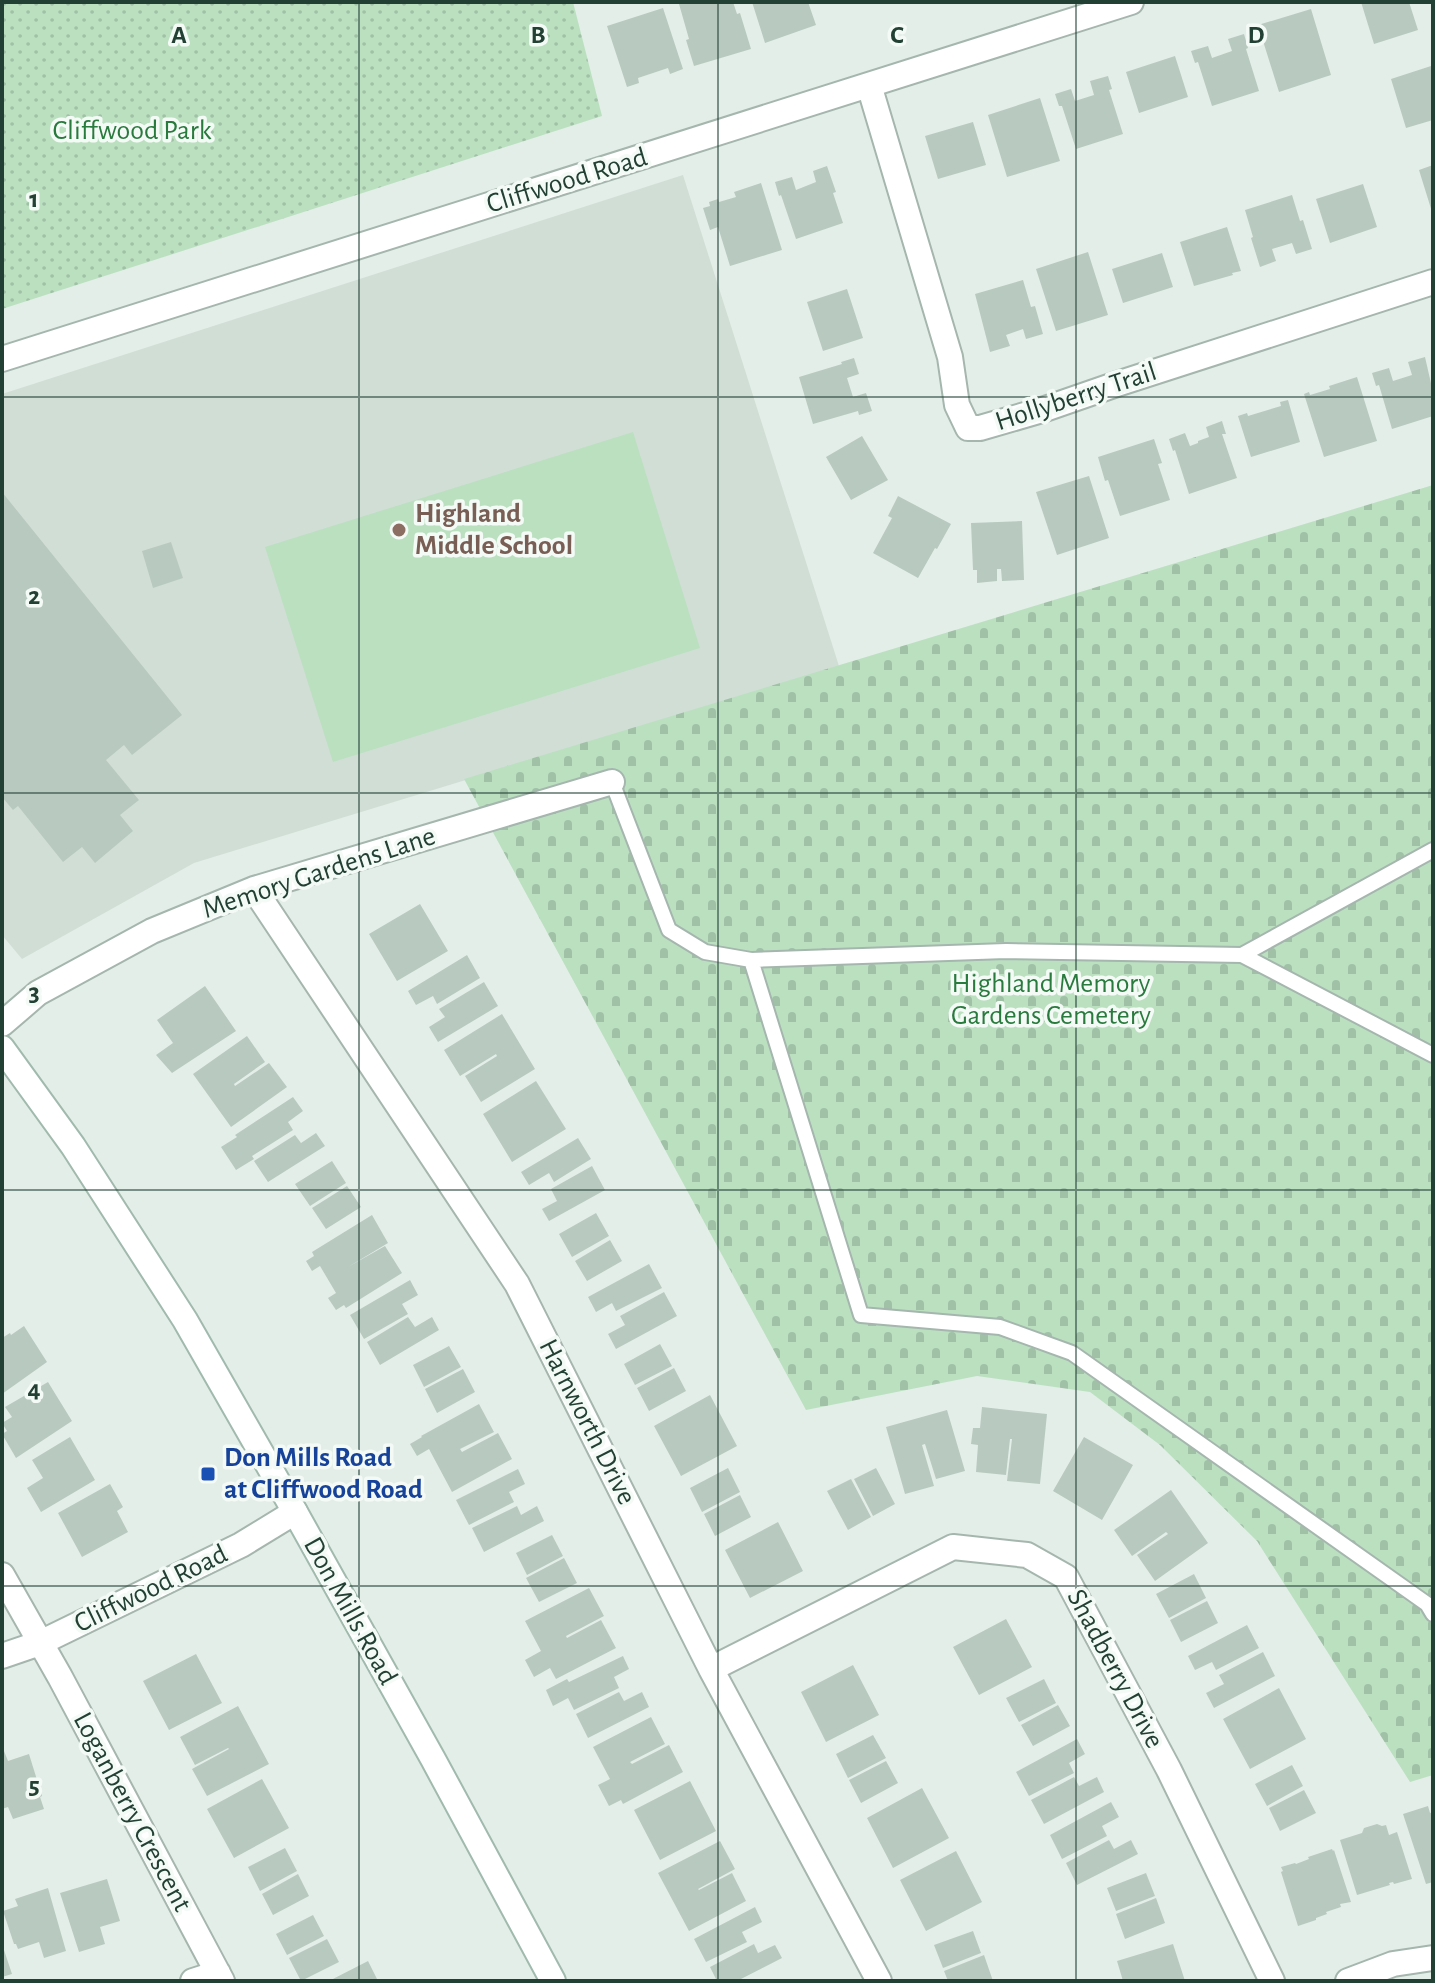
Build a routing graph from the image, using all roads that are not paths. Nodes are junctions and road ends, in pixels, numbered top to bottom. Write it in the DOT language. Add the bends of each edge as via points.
graph roads {
  1 [pos="1131,2"];
  2 [pos="869,85"];
  3 [pos="1433,282"];
  4 [pos="2,359"];
  5 [pos="612,782"];
  6 [pos="1433,850"];
  7 [pos="254,889"];
  8 [pos="1242,955"];
  9 [pos="751,960"];
  10 [pos="2,1024"];
  11 [pos="2,1048"];
  12 [pos="1433,1055"];
  13 [pos="295,1512"];
  14 [pos="2,1575"];
  15 [pos="1433,1614"];
  16 [pos="40,1643"];
  17 [pos="2,1656"];
  18 [pos="711,1669"];
  19 [pos="1433,1958"];
  20 [pos="220,1977"];
  21 [pos="193,1981"];
  22 [pos="553,1981"];
  23 [pos="879,1981"];
  24 [pos="1272,1981"];
  25 [pos="1348,1981"];
  1 -- 2 [label="street, Cliffwood Road"];
  2 -- 3 [label="street, Hollyberry Trail" via="950,357 957,405 968,428 1042,410"];
  2 -- 4 [label="street, Cliffwood Road"];
  5 -- 7 [label="street, Memory Gardens Lane"];
  5 -- 9 [label="lane" via="669,930 705,952"];
  6 -- 8 [label="lane"];
  7 -- 10 [label="street, Memory Gardens Lane" via="152,931 38,993"];
  7 -- 18 [label="street, Harnworth Drive" via="517,1284"];
  8 -- 9 [label="lane" via="1006,951"];
  8 -- 12 [label="lane"];
  9 -- 15 [label="lane" via="861,1315 1000,1327 1072,1353 1427,1604"];
  11 -- 13 [label="street, Don Mills Road" via="73,1146 185,1320"];
  13 -- 16 [label="street, Cliffwood Road" via="241,1545"];
  13 -- 22 [label="street, Don Mills Road"];
  14 -- 16 [label="street, Loganberry Crescent"];
  16 -- 17 [label="street, Cliffwood Road"];
  16 -- 20 [label="street, Loganberry Crescent"];
  18 -- 23 [label="street, Harnworth Drive"];
  18 -- 24 [label="street, Shadberry Drive" via="953,1547 1027,1555 1066,1577 1169,1770"];
  19 -- 25 [label="street" via="1393,1964"];
  20 -- 21 [label="street"];
}
